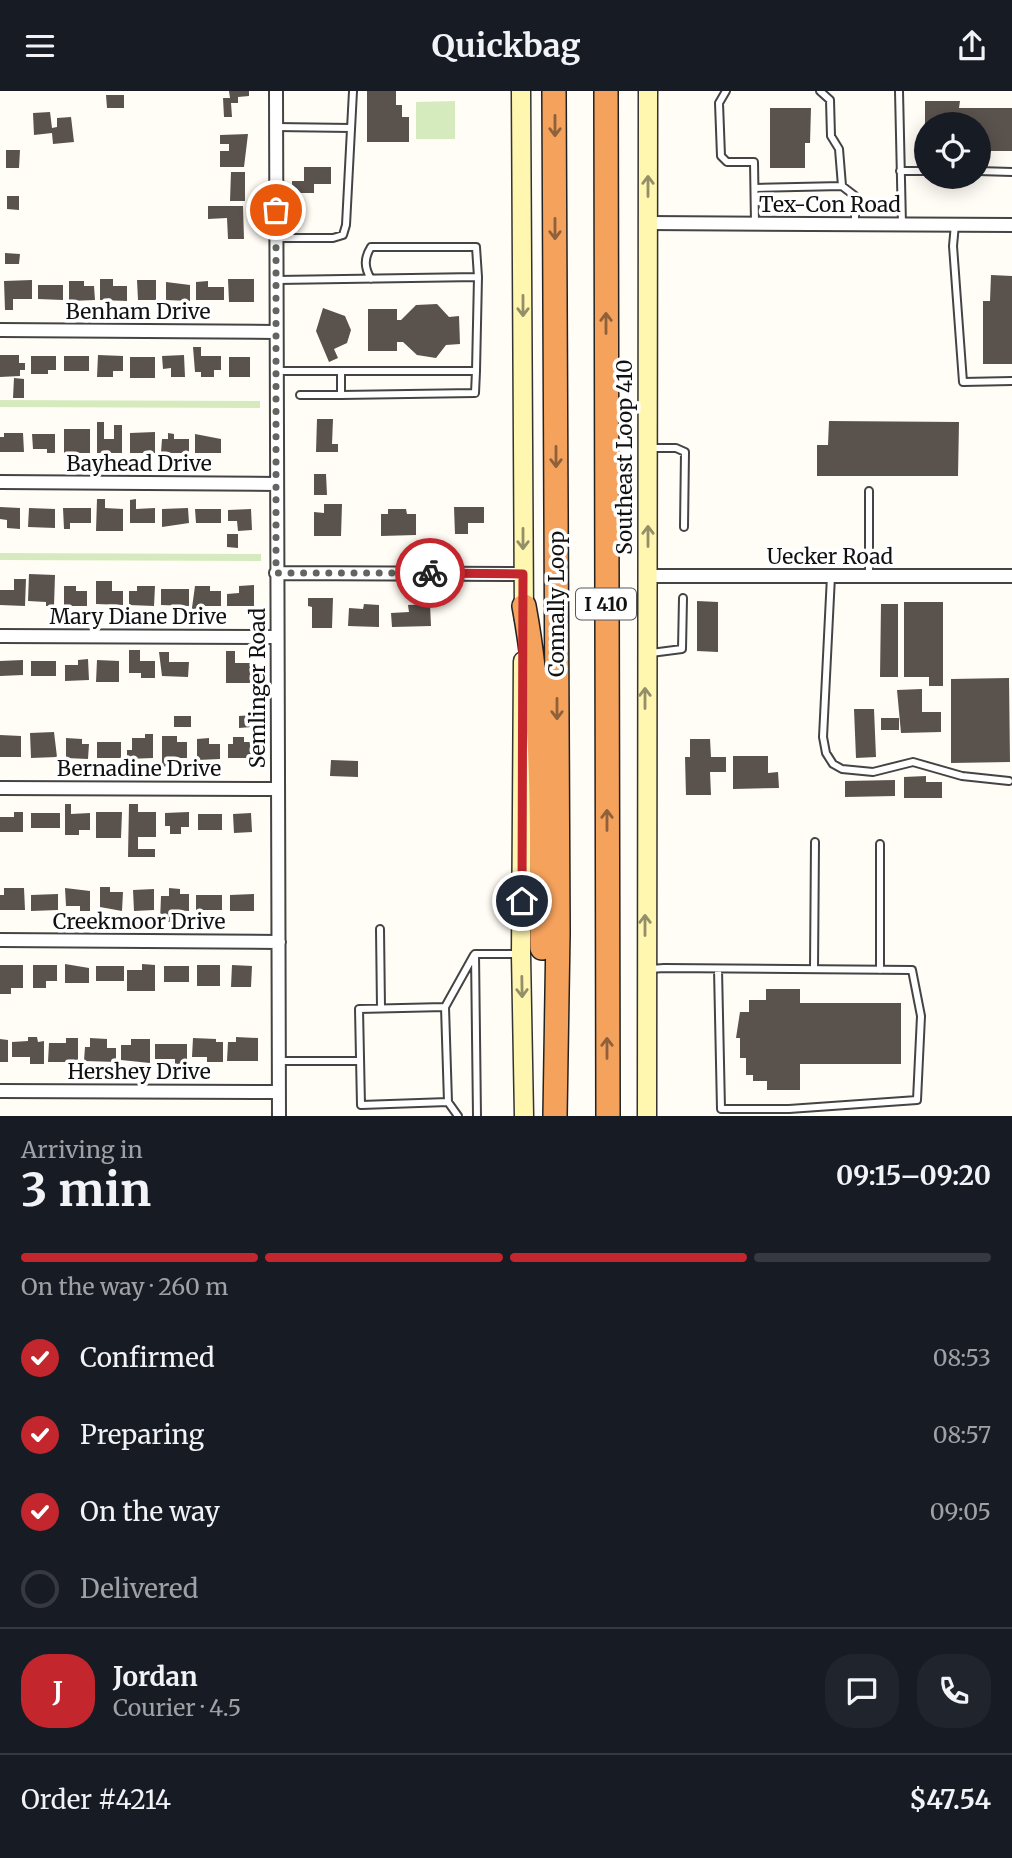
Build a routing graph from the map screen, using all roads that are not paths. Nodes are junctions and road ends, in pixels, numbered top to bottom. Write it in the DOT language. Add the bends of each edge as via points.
graph roads {
  1 [pos="276,91"];
  2 [pos="353,91"];
  3 [pos="521,91"];
  4 [pos="554,91"];
  5 [pos="606,91"];
  6 [pos="648,91"];
  7 [pos="726,91"];
  8 [pos="820,91"];
  9 [pos="899,91"];
  10 [pos="276,127"];
  11 [pos="351,128"];
  12 [pos="900,170"];
  13 [pos="914,171"];
  14 [pos="991,171"];
  15 [pos="1012,172"];
  16 [pos="842,186"];
  17 [pos="755,188"];
  18 [pos="648,223"];
  19 [pos="755,223"];
  20 [pos="855,224"];
  21 [pos="902,224"];
  22 [pos="955,224"];
  23 [pos="1012,225"];
  24 [pos="276,238"];
  25 [pos="478,277"];
  26 [pos="371,279"];
  27 [pos="276,280"];
  28 [pos="0,330"];
  29 [pos="275,332"];
  30 [pos="276,371"];
  31 [pos="341,371"];
  32 [pos="476,371"];
  33 [pos="1012,381"];
  34 [pos="300,395"];
  35 [pos="341,395"];
  36 [pos="648,448"];
  37 [pos="0,482"];
  38 [pos="277,484"];
  39 [pos="869,491"];
  40 [pos="684,527"];
  41 [pos="276,573"];
  42 [pos="523,574"];
  43 [pos="648,576"];
  44 [pos="831,576"];
  45 [pos="869,576"];
  46 [pos="1012,576"];
  47 [pos="683,598"];
  48 [pos="524,606"];
  49 [pos="0,636"];
  50 [pos="276,637"];
  51 [pos="645,654"];
  52 [pos="1009,781"];
  53 [pos="0,788"];
  54 [pos="278,789"];
  55 [pos="815,842"];
  56 [pos="880,844"];
  57 [pos="380,929"];
  58 [pos="0,940"];
  59 [pos="279,942"];
  60 [pos="475,954"];
  61 [pos="521,955"];
  62 [pos="644,969"];
  63 [pos="718,969"];
  64 [pos="814,969"];
  65 [pos="880,970"];
  66 [pos="445,1007"];
  67 [pos="381,1008"];
  68 [pos="554,1060"];
  69 [pos="279,1061"];
  70 [pos="360,1061"];
  71 [pos="0,1091"];
  72 [pos="278,1092"];
  73 [pos="448,1102"];
  74 [pos="279,1116"];
  75 [pos="458,1116"];
  76 [pos="477,1116"];
  77 [pos="524,1116"];
  78 [pos="555,1116"];
  79 [pos="608,1116"];
  80 [pos="646,1116"];
  1 -- 10 [label="street, Semlinger Road"];
  2 -- 11 [label="lane"];
  3 -- 42 [label="main road, one-way"];
  4 -- 68 [label="highway, Connally Loop / I 410, one-way" via="558,933"];
  79 -- 5 [label="highway, I 410, one-way"];
  18 -- 6 [label="main road, Southeast Loop 410, one-way"];
  7 -- 17 [label="lane" via="719,103 721,156 727,162 754,162"];
  8 -- 16 [label="lane" via="830,100 831,137 839,149"];
  9 -- 12 [label="lane"];
  10 -- 11 [label="lane"];
  10 -- 24 [label="street, Semlinger Road"];
  11 -- 24 [label="lane" via="342,235"];
  12 -- 13 [label="lane"];
  12 -- 21 [label="lane"];
  14 -- 15 [label="lane"];
  16 -- 17 [label="lane"];
  16 -- 20 [label="lane" via="855,196"];
  17 -- 19 [label="lane"];
  18 -- 19 [label="street, Tex-Con Road"];
  18 -- 36 [label="main road, Southeast Loop 410"];
  19 -- 20 [label="street, Tex-Con Road"];
  20 -- 21 [label="street, Tex-Con Road"];
  21 -- 22 [label="street, Tex-Con Road"];
  22 -- 23 [label="street, Tex-Con Road"];
  22 -- 33 [label="lane" via="963,382"];
  24 -- 27 [label="street, Semlinger Road"];
  25 -- 26 [label="lane"];
  25 -- 26 [label="lane" via="476,247 371,247 365,256"];
  25 -- 32 [label="lane"];
  26 -- 27 [label="lane"];
  27 -- 29 [label="street, Semlinger Road"];
  28 -- 29 [label="street, Benham Drive"];
  29 -- 30 [label="street, Semlinger Road"];
  30 -- 31 [label="lane"];
  30 -- 38 [label="street, Semlinger Road"];
  31 -- 32 [label="lane"];
  31 -- 35 [label="lane"];
  32 -- 35 [label="lane" via="475,393"];
  34 -- 35 [label="lane"];
  36 -- 40 [label="lane" via="685,452"];
  43 -- 36 [label="main road, Southeast Loop 410, one-way"];
  37 -- 38 [label="street, Bayhead Drive"];
  38 -- 41 [label="street, Semlinger Road"];
  39 -- 45 [label="lane"];
  41 -- 42 [label="street"];
  41 -- 50 [label="street, Semlinger Road"];
  42 -- 48 [label="main road"];
  43 -- 44 [label="street, Uecker Road"];
  43 -- 51 [label="main road, Southeast Loop 410"];
  44 -- 45 [label="street, Uecker Road"];
  44 -- 52 [label="lane" via="822,737 833,764 873,772 913,762 962,776"];
  45 -- 46 [label="street, Uecker Road"];
  47 -- 51 [label="lane" via="682,649"];
  48 -- 61 [label="main road"];
  48 -- 68 [label="highway" via="539,722 543,1020"];
  49 -- 50 [label="street, Mary Diane Drive"];
  50 -- 54 [label="street, Semlinger Road"];
  62 -- 51 [label="main road, Southeast Loop 410, one-way"];
  53 -- 54 [label="street, Bernadine Drive"];
  54 -- 59 [label="street, Semlinger Road"];
  55 -- 64 [label="lane"];
  56 -- 65 [label="lane"];
  57 -- 67 [label="lane"];
  58 -- 59 [label="street, Creekmoor Drive"];
  59 -- 69 [label="street, Semlinger Road"];
  60 -- 61 [label="lane"];
  60 -- 66 [label="lane"];
  60 -- 76 [label="lane"];
  61 -- 77 [label="main road, one-way"];
  62 -- 63 [label="lane"];
  62 -- 80 [label="main road, Southeast Loop 410"];
  63 -- 64 [label="lane"];
  63 -- 65 [label="lane" via="721,1109 918,1100 921,1016 912,970"];
  64 -- 65 [label="lane"];
  66 -- 67 [label="lane"];
  66 -- 73 [label="lane"];
  67 -- 70 [label="lane" via="359,1009"];
  68 -- 78 [label="highway, Connally Loop / I 410"];
  69 -- 70 [label="lane"];
  69 -- 72 [label="street, Semlinger Road"];
  70 -- 73 [label="lane" via="361,1105"];
  71 -- 72 [label="street, Hershey Drive"];
  72 -- 74 [label="street, Semlinger Road"];
  73 -- 75 [label="lane"];
}
